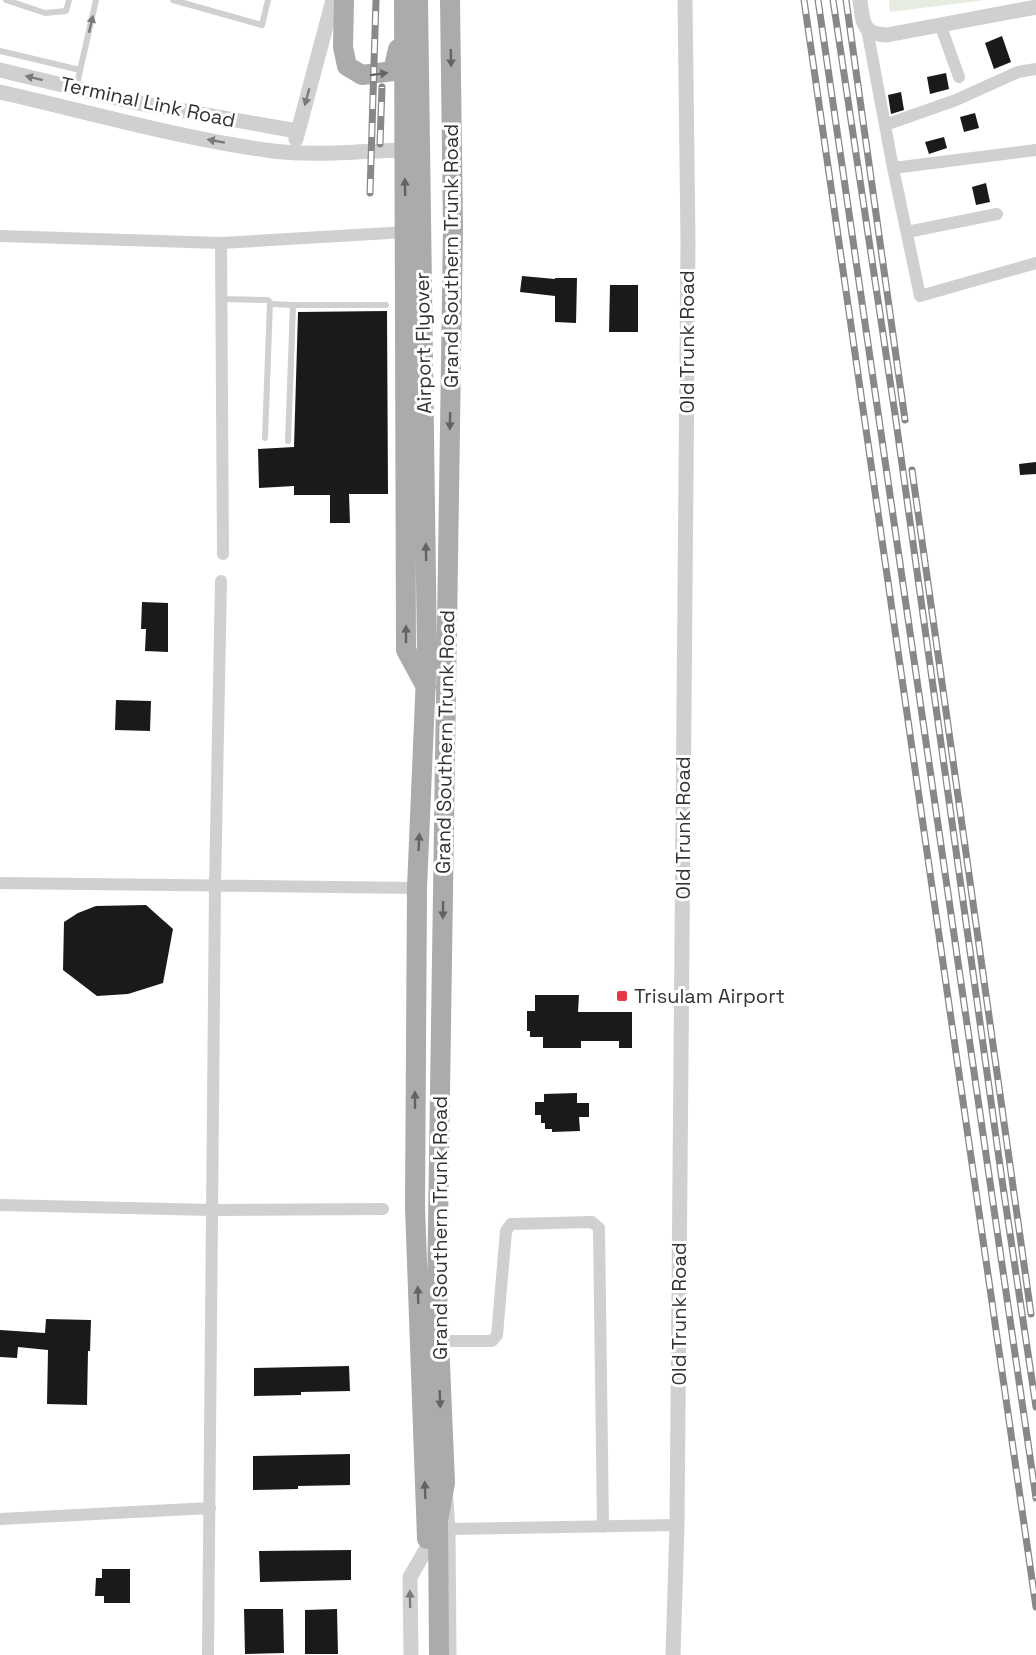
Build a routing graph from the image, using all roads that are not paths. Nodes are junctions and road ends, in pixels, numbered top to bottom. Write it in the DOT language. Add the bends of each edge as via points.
graph roads {
  1 [pos="6,0"];
  2 [pos="69,0"];
  3 [pos="96,0"];
  4 [pos="173,0"];
  5 [pos="268,0"];
  6 [pos="333,0"];
  7 [pos="344,0"];
  8 [pos="397,0"];
  9 [pos="404,0"];
  10 [pos="418,0"];
  11 [pos="450,0"];
  12 [pos="685,0"];
  13 [pos="860,0"];
  14 [pos="1036,7"];
  15 [pos="940,24"];
  16 [pos="867,29"];
  17 [pos="0,51"];
  18 [pos="1036,69"];
  19 [pos="0,70"];
  20 [pos="80,70"];
  21 [pos="958,77"];
  22 [pos="76,88"];
  23 [pos="0,92"];
  24 [pos="885,125"];
  25 [pos="297,131"];
  26 [pos="405,150"];
  27 [pos="1036,150"];
  28 [pos="293,152"];
  29 [pos="893,168"];
  30 [pos="997,214"];
  31 [pos="406,232"];
  32 [pos="907,232"];
  33 [pos="0,236"];
  34 [pos="221,243"];
  35 [pos="1036,263"];
  36 [pos="220,299"];
  37 [pos="271,304"];
  38 [pos="293,305"];
  39 [pos="386,305"];
  40 [pos="265,438"];
  41 [pos="288,441"];
  42 [pos="223,554"];
  43 [pos="221,581"];
  44 [pos="426,687"];
  45 [pos="0,883"];
  46 [pos="215,887"];
  47 [pos="417,888"];
  48 [pos="0,1205"];
  49 [pos="383,1209"];
  50 [pos="212,1210"];
  51 [pos="438,1341"];
  52 [pos="445,1484"];
  53 [pos="210,1508"];
  54 [pos="0,1519"];
  55 [pos="677,1526"];
  56 [pos="603,1527"];
  57 [pos="448,1529"];
  58 [pos="427,1548"];
  59 [pos="432,1580"];
  60 [pos="208,1655"];
  61 [pos="411,1655"];
  62 [pos="426,1655"];
  63 [pos="439,1655"];
  64 [pos="449,1655"];
  65 [pos="673,1655"];
  1 -- 2 [label="lane" via="45,14 66,11"];
  20 -- 3 [label="lane, one-way"];
  4 -- 5 [label="lane" via="262,25"];
  6 -- 25 [label="street, one-way"];
  7 -- 8 [label="main road, one-way" via="343,46 347,66 362,75 393,71 397,58"];
  9 -- 26 [label="main road"];
  44 -- 10 [label="main road, Airport Flyover, one-way"];
  11 -- 51 [label="main road, Grand Southern Trunk Road, one-way" via="453,228"];
  12 -- 55 [label="street, Old Trunk Road" via="688,242"];
  13 -- 16 [label="street"];
  14 -- 15 [label="street"];
  15 -- 16 [label="street" via="886,35"];
  15 -- 21 [label="street"];
  16 -- 24 [label="street"];
  17 -- 20 [label="lane"];
  18 -- 24 [label="street" via="1018,72 956,100"];
  22 -- 19 [label="street, Terminal Link Road, one-way"];
  20 -- 22 [label="lane"];
  22 -- 25 [label="street, Terminal Link Road"];
  28 -- 23 [label="street, Terminal Link Road, one-way" via="210,140"];
  24 -- 29 [label="street"];
  25 -- 28 [label="street"];
  26 -- 28 [label="street, Terminal Link Road"];
  31 -- 26 [label="main road, one-way"];
  27 -- 29 [label="street"];
  29 -- 32 [label="street"];
  30 -- 32 [label="street"];
  31 -- 34 [label="street"];
  44 -- 31 [label="main road, one-way" via="406,650"];
  32 -- 35 [label="street" via="920,296"];
  33 -- 34 [label="street"];
  34 -- 36 [label="street"];
  36 -- 37 [label="lane" via="268,300"];
  36 -- 42 [label="street"];
  37 -- 38 [label="lane"];
  37 -- 40 [label="lane"];
  38 -- 39 [label="lane"];
  38 -- 41 [label="lane"];
  43 -- 46 [label="street"];
  47 -- 44 [label="main road, Grand Southern Trunk Road, one-way"];
  45 -- 46 [label="street"];
  46 -- 47 [label="street"];
  46 -- 50 [label="street"];
  58 -- 47 [label="main road, Grand Southern Trunk Road, one-way" via="415,1207"];
  48 -- 50 [label="street"];
  49 -- 50 [label="street"];
  50 -- 53 [label="street"];
  51 -- 52 [label="main road, Grand Southern Trunk Road, one-way"];
  51 -- 56 [label="street" via="495,1339 506,1231 511,1224 596,1224"];
  52 -- 57 [label="street"];
  52 -- 59 [label="main road, Grand Southern Trunk Road"];
  53 -- 54 [label="street"];
  53 -- 60 [label="street"];
  55 -- 56 [label="street"];
  55 -- 65 [label="street, Old Trunk Road"];
  56 -- 57 [label="street"];
  57 -- 64 [label="street"];
  58 -- 59 [label="main road, Grand Southern Trunk Road"];
  61 -- 58 [label="street, one-way" via="410,1577"];
  59 -- 62 [label="main road"];
  59 -- 63 [label="main road"];
}
